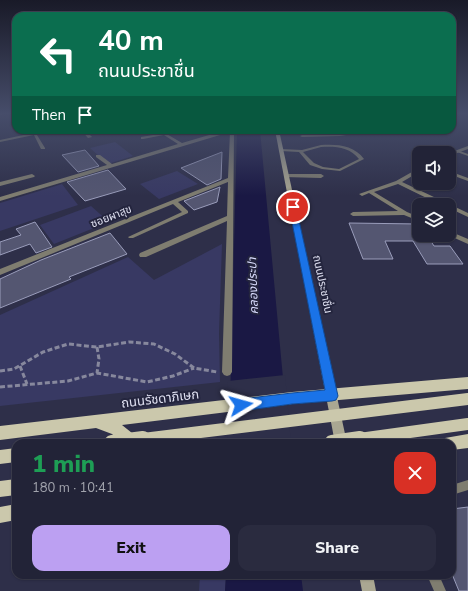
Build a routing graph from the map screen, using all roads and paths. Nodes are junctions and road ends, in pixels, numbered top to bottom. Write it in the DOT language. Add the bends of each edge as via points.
graph roads {
  1 [pos="39,141"];
  2 [pos="175,141"];
  3 [pos="196,141"];
  4 [pos="228,141"];
  5 [pos="279,141"];
  6 [pos="182,145"];
  7 [pos="468,147"];
  8 [pos="43,148"];
  9 [pos="281,150"];
  10 [pos="300,151"];
  11 [pos="458,151"];
  12 [pos="468,155"];
  13 [pos="98,156"];
  14 [pos="111,166"];
  15 [pos="412,174"];
  16 [pos="456,175"];
  17 [pos="32,176"];
  18 [pos="286,176"];
  19 [pos="321,176"];
  20 [pos="230,179"];
  21 [pos="468,180"];
  22 [pos="398,182"];
  23 [pos="0,184"];
  24 [pos="371,192"];
  25 [pos="362,194"];
  26 [pos="431,198"];
  27 [pos="0,199"];
  28 [pos="174,202"];
  29 [pos="456,209"];
  30 [pos="405,213"];
  31 [pos="353,214"];
  32 [pos="468,215"];
  33 [pos="412,216"];
  34 [pos="230,217"];
  35 [pos="131,236"];
  36 [pos="456,236"];
  37 [pos="468,242"];
  38 [pos="143,255"];
  39 [pos="0,272"];
  40 [pos="97,347"];
  41 [pos="20,366"];
  42 [pos="194,368"];
  43 [pos="0,371"];
  44 [pos="227,372"];
  45 [pos="97,373"];
  46 [pos="468,383"];
  47 [pos="27,384"];
  48 [pos="0,387"];
  49 [pos="332,396"];
  50 [pos="468,399"];
  51 [pos="99,422"];
  52 [pos="468,424"];
  53 [pos="0,433"];
  54 [pos="128,439"];
  55 [pos="144,439"];
  56 [pos="340,439"];
  57 [pos="361,439"];
  58 [pos="468,441"];
  59 [pos="456,442"];
  60 [pos="12,456"];
  61 [pos="0,457"];
  62 [pos="468,485"];
  63 [pos="12,487"];
  64 [pos="0,489"];
  65 [pos="456,489"];
  66 [pos="12,513"];
  67 [pos="0,515"];
  68 [pos="367,579"];
  69 [pos="435,579"];
  70 [pos="369,591"];
  71 [pos="440,591"];
  1 -- 8 [label="street"];
  2 -- 6 [label="street"];
  3 -- 6 [label="street"];
  4 -- 20 [label="street"];
  5 -- 9 [label="main road, ถนนประชาชื่น"];
  6 -- 14 [label="street"];
  7 -- 11 [label="street"];
  9 -- 10 [label="lane"];
  9 -- 18 [label="main road, ถนนประชาชื่น"];
  10 -- 10 [label="lane" via="316,147 336,147 350,149 362,159 340,170 322,168 312,164"];
  11 -- 12 [label="lane"];
  13 -- 14 [label="street"];
  14 -- 27 [label="street"];
  15 -- 22 [label="street"];
  16 -- 21 [label="lane"];
  17 -- 23 [label="street"];
  18 -- 19 [label="street"];
  18 -- 49 [label="main road, ถนนประชาชื่น"];
  20 -- 28 [label="street, ซอยผาสุข"];
  20 -- 34 [label="street"];
  22 -- 24 [label="street"];
  22 -- 26 [label="street"];
  24 -- 25 [label="street"];
  24 -- 30 [label="street"];
  28 -- 35 [label="street" via="186,212"];
  28 -- 39 [label="street, ซอยผาสุข"];
  29 -- 32 [label="street"];
  30 -- 31 [label="street"];
  30 -- 33 [label="street"];
  34 -- 38 [label="street"];
  34 -- 44 [label="street"];
  36 -- 37 [label="street"];
  40 -- 41 [label="path" via="68,344 43,352"];
  40 -- 42 [label="path" via="129,342 154,344 175,354"];
  40 -- 45 [label="path"];
  41 -- 43 [label="path"];
  41 -- 47 [label="path"];
  42 -- 44 [label="path" via="209,372"];
  42 -- 45 [label="path" via="148,382"];
  45 -- 47 [label="path" via="68,381"];
  46 -- 49 [label="main road, ถนนรัชดาภิเษก"];
  47 -- 48 [label="path"];
  49 -- 51 [label="main road, ถนนรัชดาภิเษก" via="292,398"];
  49 -- 56 [label="main road, ถนนประชาชื่น"];
  50 -- 55 [label="main road, bridge"];
  51 -- 53 [label="main road, ถนนรัชดาภิเษก"];
  51 -- 54 [label="main road" via="116,429"];
  52 -- 57 [label="main road, bridge"];
  58 -- 59 [label="main road"];
  60 -- 61 [label="main road"];
  62 -- 65 [label="lane"];
  63 -- 64 [label="main road"];
  66 -- 67 [label="main road"];
  68 -- 70 [label="main road"];
  69 -- 71 [label="lane"];
}
